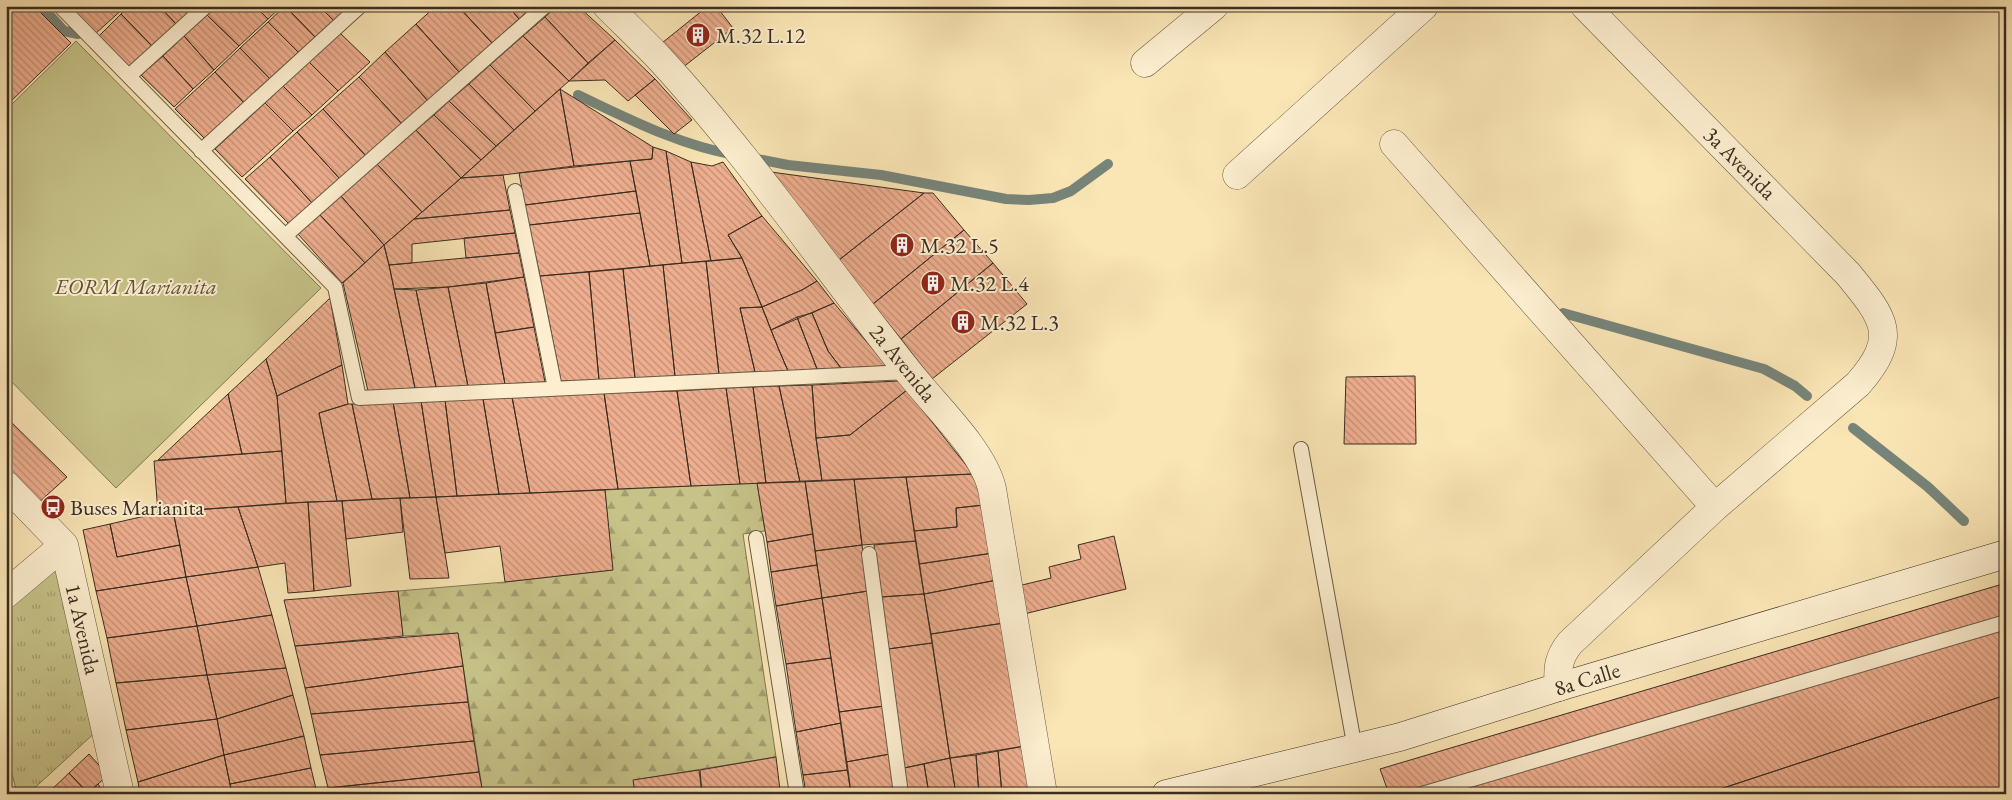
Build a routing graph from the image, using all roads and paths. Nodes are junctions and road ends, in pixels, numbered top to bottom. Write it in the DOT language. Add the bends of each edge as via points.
graph roads {
  1 [pos="60,6"];
  2 [pos="206,6"];
  3 [pos="360,6"];
  4 [pos="546,6"];
  5 [pos="607,6"];
  6 [pos="1214,6"];
  7 [pos="1424,6"];
  8 [pos="1585,6"];
  9 [pos="1145,63"];
  10 [pos="129,76"];
  11 [pos="1394,144"];
  12 [pos="201,151"];
  13 [pos="1237,175"];
  14 [pos="516,191"];
  15 [pos="285,236"];
  16 [pos="908,372"];
  17 [pos="555,388"];
  18 [pos="1302,449"];
  19 [pos="6,485"];
  20 [pos="1715,507"];
  21 [pos="756,538"];
  22 [pos="64,545"];
  23 [pos="869,554"];
  24 [pos="2006,554"];
  25 [pos="6,594"];
  26 [pos="2006,622"];
  27 [pos="1560,687"];
  28 [pos="1355,749"];
  29 [pos="1232,786"];
  30 [pos="120,794"];
  31 [pos="796,794"];
  32 [pos="902,794"];
  33 [pos="1043,794"];
  34 [pos="1166,794"];
  35 [pos="1422,794"];
  1 -- 10 [label="lane"];
  2 -- 10 [label="lane"];
  3 -- 12 [label="lane"];
  4 -- 15 [label="lane"];
  5 -- 16 [label="street, 2a Avenida" via="660,59 737,150"];
  6 -- 9 [label="street"];
  7 -- 13 [label="street"];
  8 -- 20 [label="street, 3a Avenida" via="1848,274 1875,309 1882,329 1884,340 1881,350 1858,384"];
  10 -- 12 [label="lane"];
  11 -- 20 [label="street"];
  12 -- 15 [label="lane"];
  14 -- 17 [label="lane"];
  15 -- 17 [label="lane" via="335,288 359,398"];
  16 -- 17 [label="lane"];
  16 -- 33 [label="street, 2a Avenida" via="966,441 990,478"];
  18 -- 28 [label="lane"];
  19 -- 22 [label="street"];
  20 -- 27 [label="street" via="1570,643 1561,655 1557,671"];
  21 -- 31 [label="lane"];
  22 -- 25 [label="street"];
  22 -- 30 [label="street, 1a Avenida"];
  23 -- 32 [label="lane"];
  24 -- 27 [label="street, 8a Calle"];
  26 -- 35 [label="lane"];
  27 -- 28 [label="street, 8a Calle"];
  28 -- 29 [label="street, 8a Calle"];
  29 -- 34 [label="street, 8a Calle"];
}
